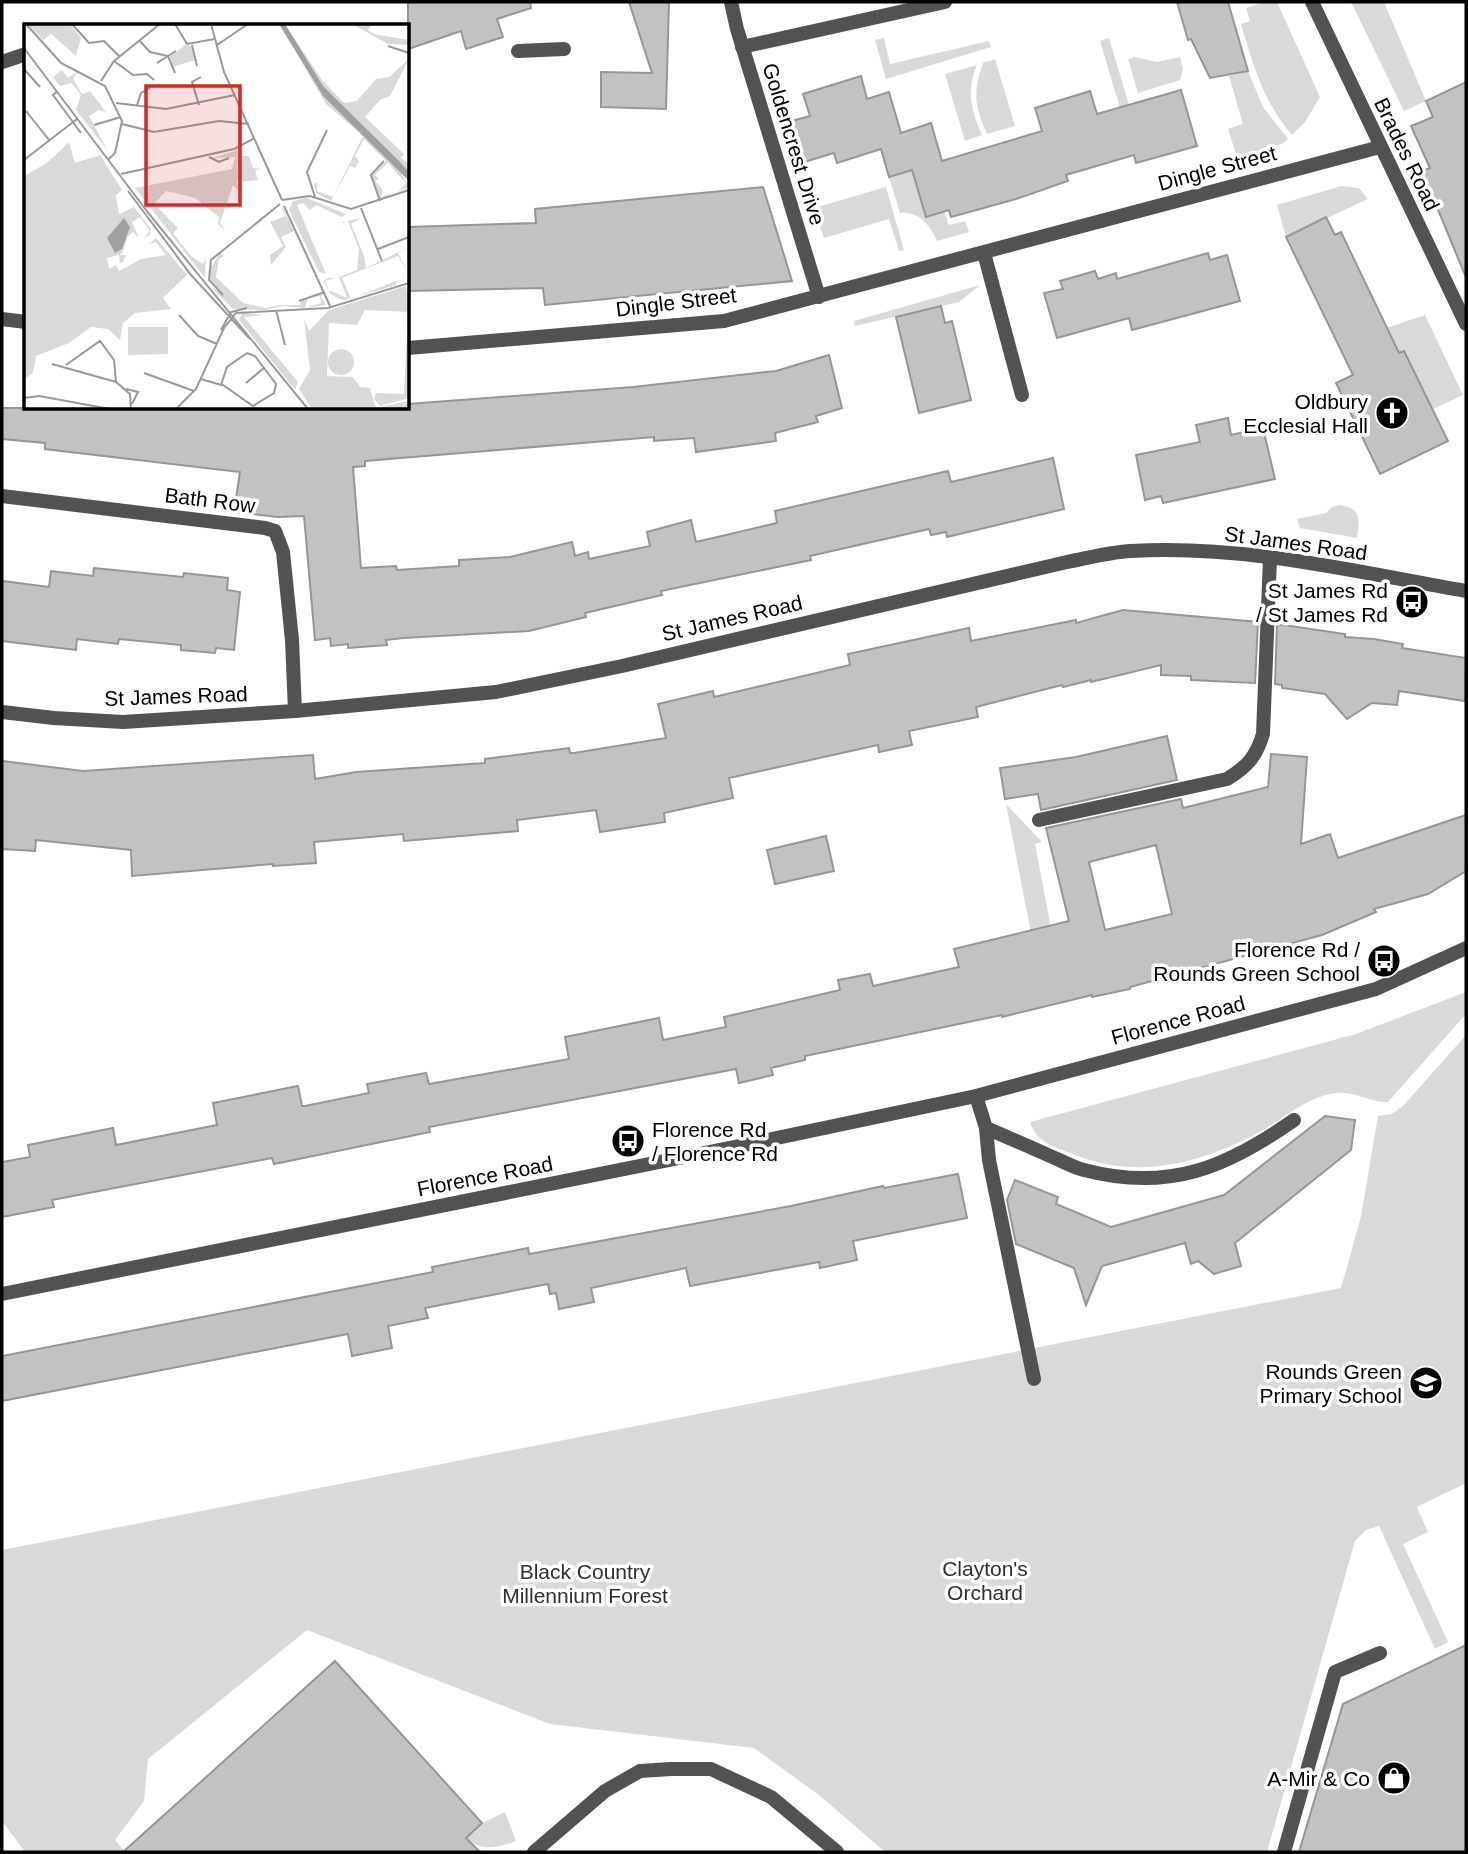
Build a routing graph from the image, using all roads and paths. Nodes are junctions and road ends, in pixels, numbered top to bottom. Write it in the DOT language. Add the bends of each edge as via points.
graph roads {
  1 [pos="731,2"];
  2 [pos="945,2"];
  3 [pos="1312,2"];
  4 [pos="743,47"];
  5 [pos="564,49"];
  6 [pos="518,51"];
  7 [pos="24,55"];
  8 [pos="2,62"];
  9 [pos="1380,147"];
  10 [pos="984,253"];
  11 [pos="819,297"];
  12 [pos="2,319"];
  13 [pos="24,322"];
  14 [pos="1466,324"];
  15 [pos="410,348"];
  16 [pos="1022,394"];
  17 [pos="2,496"];
  18 [pos="1270,558"];
  19 [pos="1466,591"];
  20 [pos="295,711"];
  21 [pos="2,712"];
  22 [pos="1038,820"];
  23 [pos="1466,948"];
  24 [pos="976,1096"];
  25 [pos="1294,1120"];
  26 [pos="986,1128"];
  27 [pos="2,1294"];
  28 [pos="1034,1379"];
  29 [pos="1380,1653"];
  30 [pos="534,1852"];
  31 [pos="837,1852"];
  32 [pos="1284,1852"];
  1 -- 4 [label="street, Goldencrest Drive"];
  2 -- 4 [label="street"];
  3 -- 9 [label="street, Brades Road"];
  4 -- 11 [label="street, Goldencrest Drive"];
  5 -- 6 [label="street"];
  7 -- 8 [label="street"];
  9 -- 10 [label="street, Dingle Street"];
  9 -- 14 [label="street, Brades Road"];
  10 -- 11 [label="street, Dingle Street"];
  10 -- 16 [label="street"];
  11 -- 15 [label="street, Dingle Street" via="724,321"];
  12 -- 13 [label="street"];
  17 -- 20 [label="street, Bath Row" via="275,531 283,552"];
  18 -- 19 [label="street, St James Road"];
  18 -- 20 [label="street, St James Road" via="1129,551 496,692"];
  18 -- 22 [label="street" via="1264,734 1246,767 1227,779"];
  20 -- 21 [label="street, St James Road" via="123,722"];
  23 -- 24 [label="street, Florence Road" via="1376,989"];
  24 -- 26 [label="street"];
  24 -- 27 [label="street, Florence Road"];
  25 -- 26 [label="street" via="1256,1147 1214,1166 1172,1177 1129,1179 1082,1170"];
  26 -- 28 [label="street"];
  29 -- 32 [label="street" via="1335,1672"];
  30 -- 31 [label="street" via="605,1791 640,1772 671,1769 711,1769 771,1797"];
}
